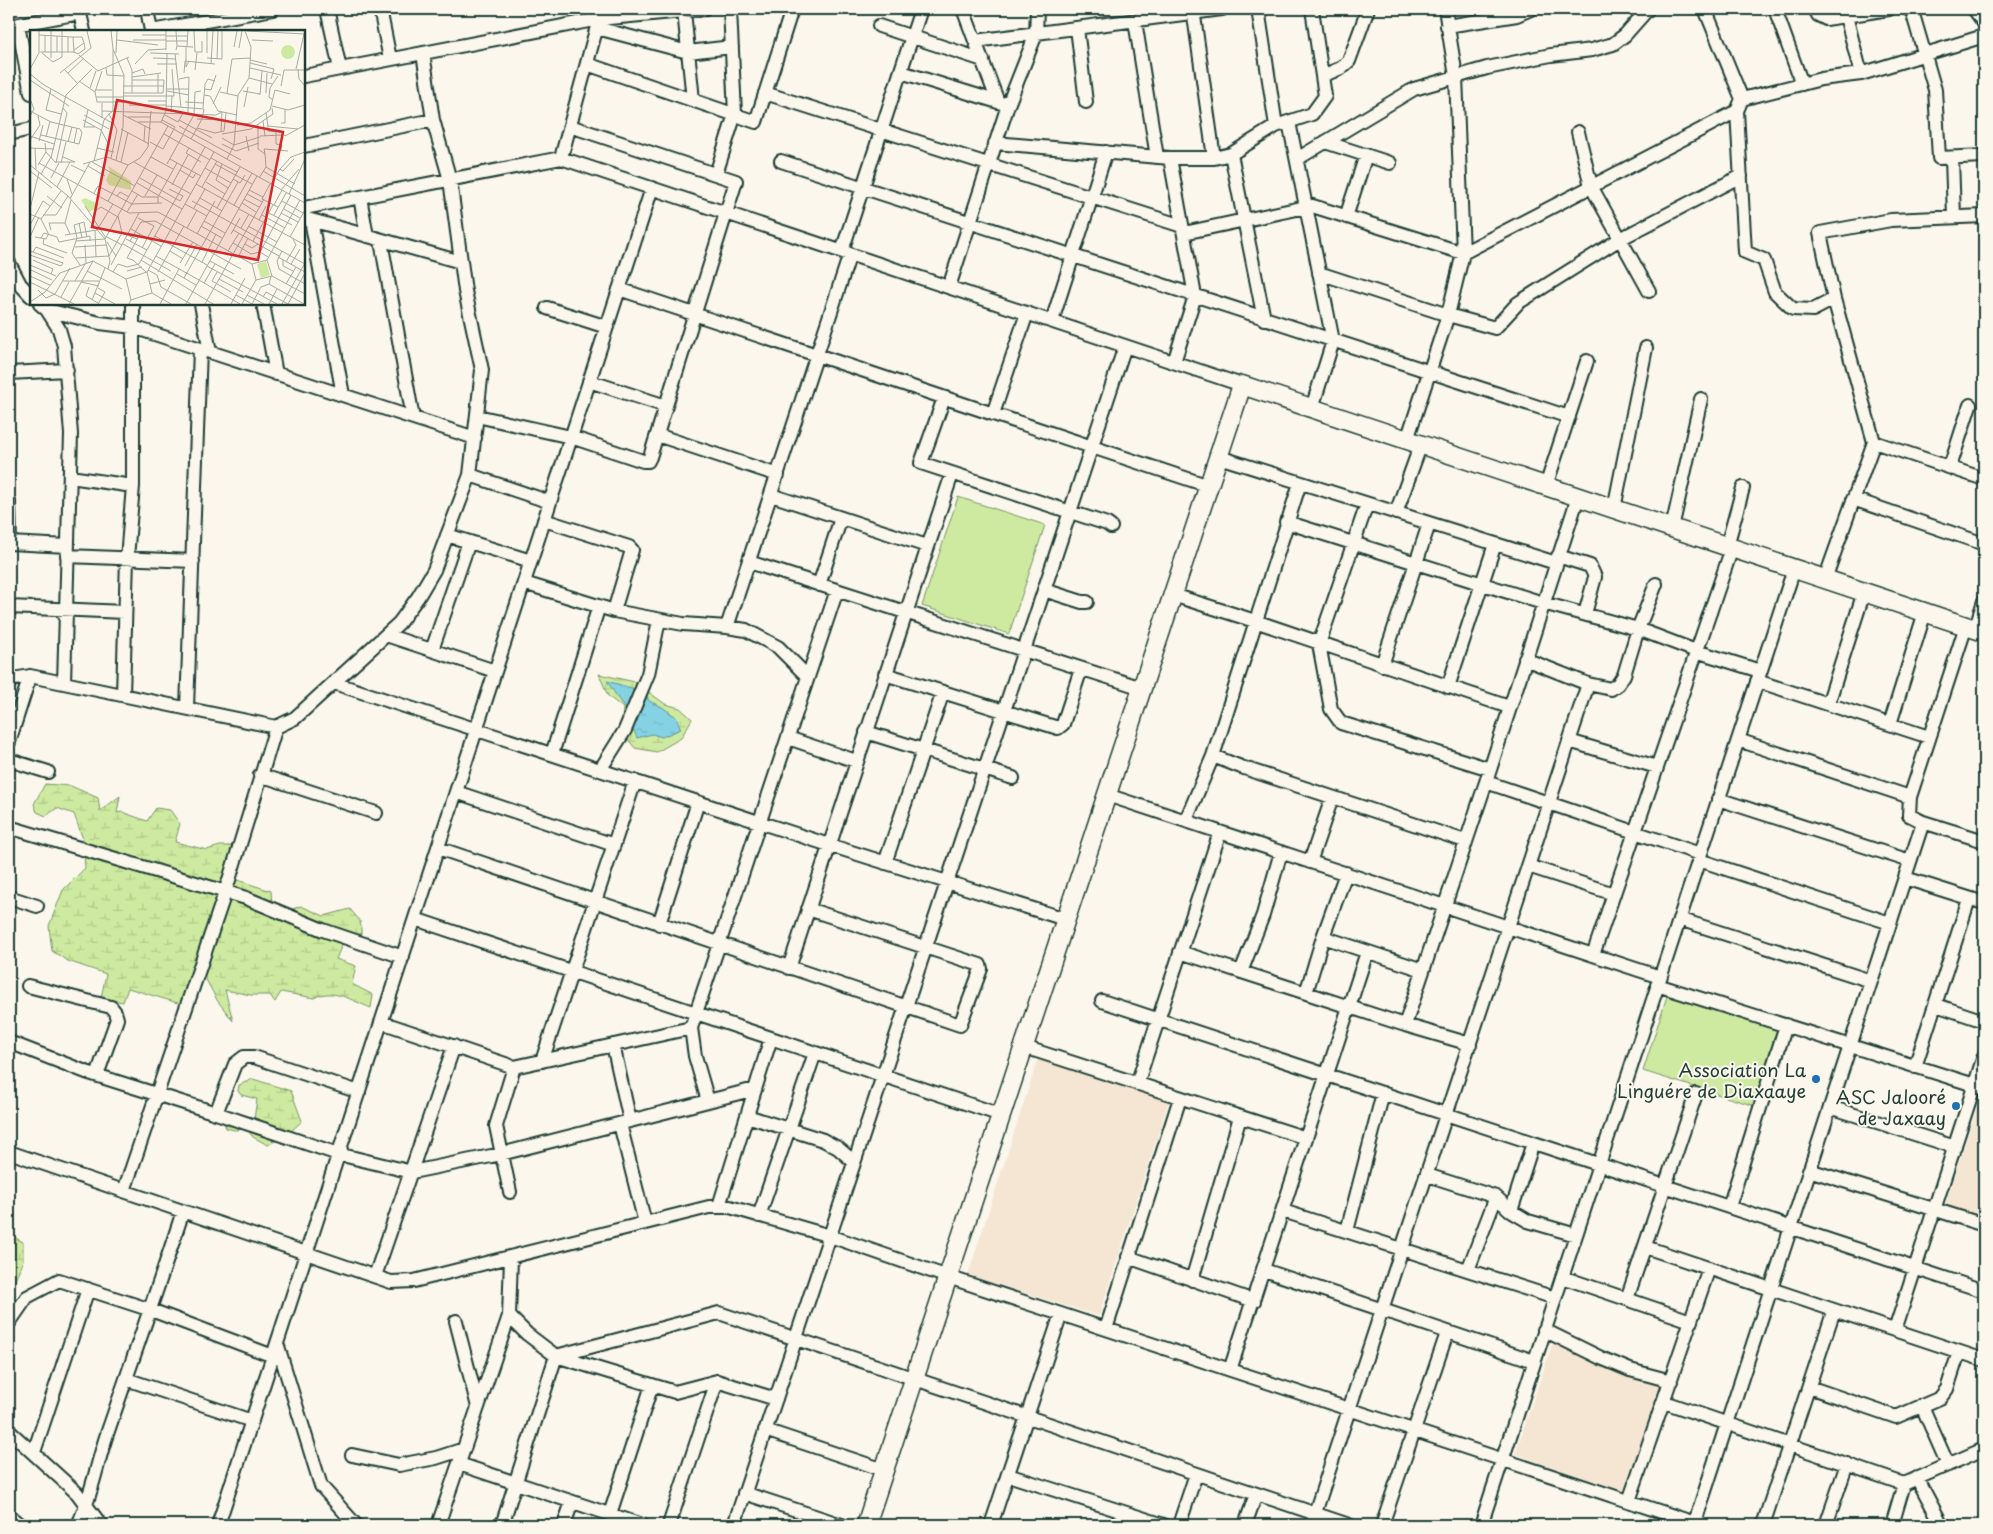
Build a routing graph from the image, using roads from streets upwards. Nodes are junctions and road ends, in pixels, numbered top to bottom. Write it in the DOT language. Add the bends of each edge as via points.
graph roads {
  1 [pos="147,9"];
  2 [pos="272,9"];
  3 [pos="327,9"];
  4 [pos="380,9"];
  5 [pos="704,9"];
  6 [pos="730,9"];
  7 [pos="792,9"];
  8 [pos="921,9"];
  9 [pos="963,9"];
  10 [pos="1036,9"];
  11 [pos="1222,9"];
  12 [pos="1258,9"];
  13 [pos="1312,9"];
  14 [pos="1368,9"];
  15 [pos="1445,9"];
  16 [pos="1530,9"];
  17 [pos="1648,9"];
  18 [pos="1705,9"];
  19 [pos="1775,9"];
  20 [pos="1816,9"];
  21 [pos="1889,9"];
  22 [pos="1908,9"];
  23 [pos="1974,9"];
  24 [pos="80,11"];
  25 [pos="659,11"];
  26 [pos="684,11"];
  27 [pos="1193,11"];
  28 [pos="210,14"];
  29 [pos="1846,16"];
  30 [pos="598,18"];
  31 [pos="1135,21"];
  32 [pos="1984,23"];
  33 [pos="14,25"];
  34 [pos="879,26"];
  35 [pos="1447,26"];
  36 [pos="1077,28"];
  37 [pos="84,30"];
  38 [pos="151,30"];
  39 [pos="154,30"];
  40 [pos="1036,34"];
  41 [pos="1984,36"];
  42 [pos="912,37"];
  43 [pos="975,41"];
  44 [pos="732,47"];
  45 [pos="688,52"];
  46 [pos="423,53"];
  47 [pos="1925,54"];
  48 [pos="390,59"];
  49 [pos="982,60"];
  50 [pos="587,64"];
  51 [pos="340,69"];
  52 [pos="900,72"];
  53 [pos="1861,74"];
  54 [pos="305,76"];
  55 [pos="1322,76"];
  56 [pos="1456,76"];
  57 [pos="1802,84"];
  58 [pos="30,89"];
  59 [pos="765,93"];
  60 [pos="693,100"];
  61 [pos="1086,102"];
  62 [pos="1003,104"];
  63 [pos="1740,105"];
  64 [pos="735,114"];
  65 [pos="433,120"];
  66 [pos="1289,122"];
  67 [pos="570,126"];
  68 [pos="1276,126"];
  69 [pos="30,129"];
  70 [pos="882,130"];
  71 [pos="1578,132"];
  72 [pos="9,134"];
  73 [pos="1325,142"];
  74 [pos="996,143"];
  75 [pos="305,146"];
  76 [pos="1106,152"];
  77 [pos="1231,154"];
  78 [pos="1366,155"];
  79 [pos="1984,156"];
  80 [pos="561,158"];
  81 [pos="1163,158"];
  82 [pos="1214,158"];
  83 [pos="1952,158"];
  84 [pos="1297,159"];
  85 [pos="781,161"];
  86 [pos="1390,163"];
  87 [pos="988,164"];
  88 [pos="716,174"];
  89 [pos="1741,176"];
  90 [pos="450,180"];
  91 [pos="1591,186"];
  92 [pos="652,188"];
  93 [pos="863,188"];
  94 [pos="360,197"];
  95 [pos="1092,197"];
  96 [pos="1306,206"];
  97 [pos="305,208"];
  98 [pos="726,212"];
  99 [pos="1984,216"];
  100 [pos="1346,217"];
  101 [pos="1954,217"];
  102 [pos="307,219"];
  103 [pos="1244,220"];
  104 [pos="970,223"];
  105 [pos="1183,230"];
  106 [pos="367,236"];
  107 [pos="1620,239"];
  108 [pos="381,241"];
  109 [pos="846,252"];
  110 [pos="1462,253"];
  111 [pos="1073,256"];
  112 [pos="461,262"];
  113 [pos="9,263"];
  114 [pos="1319,273"];
  115 [pos="15,284"];
  116 [pos="949,287"];
  117 [pos="619,289"];
  118 [pos="1649,291"];
  119 [pos="30,295"];
  120 [pos="1195,296"];
  121 [pos="1834,299"];
  122 [pos="133,305"];
  123 [pos="201,305"];
  124 [pos="263,305"];
  125 [pos="44,307"];
  126 [pos="547,308"];
  127 [pos="1027,313"];
  128 [pos="695,314"];
  129 [pos="1448,315"];
  130 [pos="1264,319"];
  131 [pos="1052,322"];
  132 [pos="607,327"];
  133 [pos="132,328"];
  134 [pos="1333,341"];
  135 [pos="1125,346"];
  136 [pos="1646,348"];
  137 [pos="205,351"];
  138 [pos="817,355"];
  139 [pos="1587,361"];
  140 [pos="1174,362"];
  141 [pos="67,370"];
  142 [pos="1429,372"];
  143 [pos="9,373"];
  144 [pos="276,374"];
  145 [pos="589,381"];
  146 [pos="1242,385"];
  147 [pos="343,395"];
  148 [pos="944,398"];
  149 [pos="1700,399"];
  150 [pos="1970,404"];
  151 [pos="666,406"];
  152 [pos="1312,408"];
  153 [pos="994,414"];
  154 [pos="477,416"];
  155 [pos="1568,417"];
  156 [pos="412,418"];
  157 [pos="657,435"];
  158 [pos="571,437"];
  159 [pos="475,438"];
  160 [pos="1414,442"];
  161 [pos="1874,442"];
  162 [pos="1092,447"];
  163 [pos="1218,457"];
  164 [pos="1950,467"];
  165 [pos="952,474"];
  166 [pos="470,475"];
  167 [pos="778,475"];
  168 [pos="70,477"];
  169 [pos="1984,479"];
  170 [pos="1300,483"];
  171 [pos="133,486"];
  172 [pos="1209,486"];
  173 [pos="1546,486"];
  174 [pos="1743,488"];
  175 [pos="771,495"];
  176 [pos="1578,497"];
  177 [pos="1854,499"];
  178 [pos="9,500"];
  179 [pos="550,502"];
  180 [pos="1367,504"];
  181 [pos="1614,509"];
  182 [pos="1071,512"];
  183 [pos="1396,513"];
  184 [pos="842,518"];
  185 [pos="544,520"];
  186 [pos="1286,522"];
  187 [pos="1430,524"];
  188 [pos="1111,527"];
  189 [pos="1672,528"];
  190 [pos="447,535"];
  191 [pos="469,542"];
  192 [pos="9,543"];
  193 [pos="1354,544"];
  194 [pos="1495,544"];
  195 [pos="1984,544"];
  196 [pos="927,546"];
  197 [pos="1729,547"];
  198 [pos="67,551"];
  199 [pos="127,558"];
  200 [pos="1557,560"];
  201 [pos="192,561"];
  202 [pos="531,561"];
  203 [pos="749,562"];
  204 [pos="1416,563"];
  205 [pos="1794,568"];
  206 [pos="1825,579"];
  207 [pos="524,583"];
  208 [pos="1482,584"];
  209 [pos="1656,584"];
  210 [pos="819,585"];
  211 [pos="836,590"];
  212 [pos="1044,590"];
  213 [pos="1864,592"];
  214 [pos="1173,595"];
  215 [pos="1984,601"];
  216 [pos="1087,602"];
  217 [pos="1543,603"];
  218 [pos="599,606"];
  219 [pos="9,608"];
  220 [pos="66,610"];
  221 [pos="614,611"];
  222 [pos="126,612"];
  223 [pos="1925,612"];
  224 [pos="905,613"];
  225 [pos="1585,614"];
  226 [pos="659,620"];
  227 [pos="1255,620"];
  228 [pos="727,626"];
  229 [pos="1975,629"];
  230 [pos="1638,630"];
  231 [pos="386,635"];
  232 [pos="1319,644"];
  233 [pos="432,650"];
  234 [pos="1024,650"];
  235 [pos="1696,651"];
  236 [pos="1525,659"];
  237 [pos="1382,665"];
  238 [pos="1081,669"];
  239 [pos="495,671"];
  240 [pos="885,674"];
  241 [pos="30,676"];
  242 [pos="1759,676"];
  243 [pos="808,677"];
  244 [pos="9,682"];
  245 [pos="64,683"];
  246 [pos="334,683"];
  247 [pos="1588,684"];
  248 [pos="1448,687"];
  249 [pos="1142,688"];
  250 [pos="943,692"];
  251 [pos="123,695"];
  252 [pos="1828,704"];
  253 [pos="1509,707"];
  254 [pos="187,708"];
  255 [pos="1004,712"];
  256 [pos="1890,724"];
  257 [pos="276,727"];
  258 [pos="476,729"];
  259 [pos="866,732"];
  260 [pos="1929,737"];
  261 [pos="788,738"];
  262 [pos="1738,740"];
  263 [pos="1570,741"];
  264 [pos="9,742"];
  265 [pos="923,751"];
  266 [pos="552,754"];
  267 [pos="1213,756"];
  268 [pos="9,760"];
  269 [pos="856,761"];
  270 [pos="1657,767"];
  271 [pos="600,770"];
  272 [pos="984,771"];
  273 [pos="48,772"];
  274 [pos="260,776"];
  275 [pos="1488,776"];
  276 [pos="1013,778"];
  277 [pos="635,781"];
  278 [pos="456,792"];
  279 [pos="1107,795"];
  280 [pos="1910,797"];
  281 [pos="1332,798"];
  282 [pos="1718,799"];
  283 [pos="698,802"];
  284 [pos="1549,804"];
  285 [pos="376,813"];
  286 [pos="1186,820"];
  287 [pos="760,822"];
  288 [pos="1923,822"];
  289 [pos="9,827"];
  290 [pos="1220,832"];
  291 [pos="1635,832"];
  292 [pos="1465,841"];
  293 [pos="1984,841"];
  294 [pos="829,845"];
  295 [pos="614,846"];
  296 [pos="438,848"];
  297 [pos="1281,852"];
  298 [pos="1699,857"];
  299 [pos="1910,861"];
  300 [pos="1310,862"];
  301 [pos="885,863"];
  302 [pos="1528,866"];
  303 [pos="1346,874"];
  304 [pos="1905,878"];
  305 [pos="947,883"];
  306 [pos="226,893"];
  307 [pos="1614,894"];
  308 [pos="9,896"];
  309 [pos="1969,899"];
  310 [pos="595,902"];
  311 [pos="1984,904"];
  312 [pos="37,906"];
  313 [pos="1444,906"];
  314 [pos="808,909"];
  315 [pos="415,919"];
  316 [pos="1066,919"];
  317 [pos="1679,919"];
  318 [pos="1890,923"];
  319 [pos="659,924"];
  320 [pos="1508,927"];
  321 [pos="1323,937"];
  322 [pos="719,944"];
  323 [pos="926,947"];
  324 [pos="1180,952"];
  325 [pos="1368,952"];
  326 [pos="1593,955"];
  327 [pos="403,957"];
  328 [pos="789,968"];
  329 [pos="1423,970"];
  330 [pos="572,971"];
  331 [pos="1241,972"];
  332 [pos="1659,981"];
  333 [pos="1871,981"];
  334 [pos="28,986"];
  335 [pos="1306,993"];
  336 [pos="1102,1001"];
  337 [pos="1936,1005"];
  338 [pos="1349,1007"];
  339 [pos="906,1008"];
  340 [pos="696,1013"];
  341 [pos="1158,1020"];
  342 [pos="1984,1020"];
  343 [pos="382,1022"];
  344 [pos="1786,1025"];
  345 [pos="1405,1026"];
  346 [pos="691,1028"];
  347 [pos="771,1038"];
  348 [pos="9,1042"];
  349 [pos="1470,1044"];
  350 [pos="614,1045"];
  351 [pos="454,1046"];
  352 [pos="1850,1046"];
  353 [pos="1024,1047"];
  354 [pos="815,1052"];
  355 [pos="1984,1056"];
  356 [pos="542,1061"];
  357 [pos="514,1066"];
  358 [pos="1916,1067"];
  359 [pos="97,1075"];
  360 [pos="883,1075"];
  361 [pos="1327,1075"];
  362 [pos="1137,1084"];
  363 [pos="1980,1087"];
  364 [pos="755,1089"];
  365 [pos="359,1092"];
  366 [pos="1383,1093"];
  367 [pos="158,1094"];
  368 [pos="1696,1094"];
  369 [pos="1180,1098"];
  370 [pos="708,1101"];
  371 [pos="1830,1107"];
  372 [pos="216,1113"];
  373 [pos="1447,1114"];
  374 [pos="1001,1115"];
  375 [pos="747,1116"];
  376 [pos="1240,1117"];
  377 [pos="625,1122"];
  378 [pos="789,1130"];
  379 [pos="1306,1138"];
  380 [pos="1533,1143"];
  381 [pos="1955,1147"];
  382 [pos="9,1152"];
  383 [pos="338,1154"];
  384 [pos="501,1154"];
  385 [pos="854,1162"];
  386 [pos="1599,1164"];
  387 [pos="1809,1170"];
  388 [pos="412,1172"];
  389 [pos="1427,1175"];
  390 [pos="1665,1186"];
  391 [pos="124,1191"];
  392 [pos="510,1192"];
  393 [pos="1496,1197"];
  394 [pos="719,1206"];
  395 [pos="1729,1207"];
  396 [pos="1934,1210"];
  397 [pos="183,1211"];
  398 [pos="1283,1211"];
  399 [pos="1511,1211"];
  400 [pos="759,1216"];
  401 [pos="645,1223"];
  402 [pos="1984,1225"];
  403 [pos="1791,1227"];
  404 [pos="1347,1231"];
  405 [pos="1576,1235"];
  406 [pos="830,1236"];
  407 [pos="1645,1247"];
  408 [pos="1402,1249"];
  409 [pos="306,1253"];
  410 [pos="1128,1257"];
  411 [pos="511,1258"];
  412 [pos="1709,1268"];
  413 [pos="1916,1268"];
  414 [pos="1264,1270"];
  415 [pos="1468,1270"];
  416 [pos="375,1276"];
  417 [pos="948,1277"];
  418 [pos="1562,1277"];
  419 [pos="1192,1280"];
  420 [pos="88,1289"];
  421 [pos="1771,1289"];
  422 [pos="1984,1291"];
  423 [pos="1555,1298"];
  424 [pos="1627,1299"];
  425 [pos="1254,1301"];
  426 [pos="151,1310"];
  427 [pos="1382,1310"];
  428 [pos="1834,1310"];
  429 [pos="1061,1314"];
  430 [pos="508,1316"];
  431 [pos="456,1321"];
  432 [pos="1691,1321"];
  433 [pos="9,1323"];
  434 [pos="1106,1329"];
  435 [pos="1544,1330"];
  436 [pos="1895,1330"];
  437 [pos="1447,1333"];
  438 [pos="796,1339"];
  439 [pos="278,1342"];
  440 [pos="1959,1352"];
  441 [pos="273,1356"];
  442 [pos="556,1356"];
  443 [pos="1984,1360"];
  444 [pos="1534,1361"];
  445 [pos="1230,1370"];
  446 [pos="126,1379"];
  447 [pos="914,1379"];
  448 [pos="717,1381"];
  449 [pos="1671,1381"];
  450 [pos="652,1385"];
  451 [pos="1809,1387"];
  452 [pos="776,1399"];
  453 [pos="1664,1402"];
  454 [pos="1922,1406"];
  455 [pos="478,1407"];
  456 [pos="1350,1409"];
  457 [pos="1027,1417"];
  458 [pos="252,1421"];
  459 [pos="1727,1423"];
  460 [pos="766,1430"];
  461 [pos="9,1431"];
  462 [pos="1414,1431"];
  463 [pos="1790,1445"];
  464 [pos="464,1449"];
  465 [pos="34,1452"];
  466 [pos="1983,1453"];
  467 [pos="352,1455"];
  468 [pos="1502,1460"];
  469 [pos="459,1464"];
  470 [pos="1847,1464"];
  471 [pos="1948,1465"];
  472 [pos="884,1470"];
  473 [pos="1196,1474"];
  474 [pos="1008,1475"];
  475 [pos="1918,1478"];
  476 [pos="515,1483"];
  477 [pos="1904,1484"];
  478 [pos="744,1494"];
  479 [pos="1256,1494"];
  480 [pos="1629,1501"];
  481 [pos="572,1502"];
  482 [pos="87,1507"];
  483 [pos="610,1514"];
  484 [pos="9,1516"];
  485 [pos="1313,1520"];
  486 [pos="1696,1524"];
  487 [pos="20,1525"];
  488 [pos="78,1525"];
  489 [pos="101,1525"];
  490 [pos="218,1525"];
  491 [pos="356,1525"];
  492 [pos="438,1525"];
  493 [pos="502,1525"];
  494 [pos="564,1525"];
  495 [pos="642,1525"];
  496 [pos="670,1525"];
  497 [pos="734,1525"];
  498 [pos="842,1525"];
  499 [pos="866,1525"];
  500 [pos="991,1525"];
  501 [pos="1164,1525"];
  502 [pos="1179,1525"];
  503 [pos="1245,1525"];
  504 [pos="1349,1525"];
  505 [pos="1382,1525"];
  506 [pos="1481,1525"];
  507 [pos="1763,1525"];
  508 [pos="1826,1525"];
  509 [pos="1892,1525"];
  510 [pos="1942,1525"];
  1 -- 38 [label="street"];
  2 -- 28 [label="street"];
  3 -- 51 [label="street"];
  4 -- 48 [label="street"];
  5 -- 26 [label="street"];
  6 -- 44 [label="street"];
  7 -- 59 [label="street"];
  8 -- 42 [label="street"];
  9 -- 43 [label="street"];
  10 -- 40 [label="street"];
  11 -- 27 [label="street"];
  12 -- 68 [label="street"];
  13 -- 55 [label="street"];
  14 -- 55 [label="street" via="1349,60 1341,68"];
  15 -- 35 [label="street"];
  16 -- 35 [label="street" via="1517,15"];
  17 -- 56 [label="street" via="1613,44"];
  18 -- 63 [label="street"];
  19 -- 57 [label="street"];
  20 -- 29 [label="street" via="1818,15 1826,19"];
  21 -- 29 [label="street"];
  22 -- 47 [label="street" via="1912,11"];
  23 -- 32 [label="street"];
  24 -- 33 [label="street"];
  24 -- 37 [label="street"];
  25 -- 26 [label="street"];
  25 -- 30 [label="street"];
  26 -- 45 [label="street"];
  27 -- 31 [label="street"];
  27 -- 82 [label="street"];
  28 -- 39 [label="street"];
  29 -- 53 [label="street"];
  30 -- 45 [label="street"];
  30 -- 46 [label="street"];
  30 -- 50 [label="street"];
  31 -- 36 [label="street"];
  31 -- 81 [label="street"];
  33 -- 58 [label="street"];
  34 -- 42 [label="street"];
  35 -- 56 [label="street"];
  36 -- 40 [label="street"];
  36 -- 61 [label="street"];
  40 -- 43 [label="street"];
  40 -- 62 [label="street"];
  41 -- 47 [label="street"];
  42 -- 49 [label="street"];
  42 -- 52 [label="street"];
  43 -- 49 [label="street"];
  44 -- 45 [label="street"];
  44 -- 64 [label="street"];
  45 -- 60 [label="street"];
  46 -- 48 [label="street"];
  46 -- 65 [label="street"];
  47 -- 53 [label="street"];
  47 -- 83 [label="street" via="1935,90 1939,158"];
  48 -- 51 [label="street"];
  49 -- 62 [label="street"];
  50 -- 60 [label="street"];
  50 -- 67 [label="street"];
  51 -- 54 [label="street"];
  52 -- 62 [label="street"];
  52 -- 70 [label="street"];
  53 -- 57 [label="street"];
  55 -- 66 [label="street" via="1326,96 1312,114"];
  56 -- 73 [label="street" via="1414,88"];
  56 -- 110 [label="street"];
  57 -- 63 [label="street"];
  59 -- 64 [label="street" via="756,122"];
  59 -- 70 [label="street"];
  60 -- 64 [label="street"];
  62 -- 74 [label="street"];
  63 -- 89 [label="street"];
  63 -- 91 [label="street"];
  64 -- 88 [label="street"];
  65 -- 75 [label="street"];
  65 -- 90 [label="street"];
  66 -- 68 [label="street"];
  66 -- 84 [label="street"];
  67 -- 80 [label="street"];
  67 -- 88 [label="street"];
  68 -- 77 [label="street"];
  69 -- 72 [label="street"];
  70 -- 87 [label="street"];
  70 -- 93 [label="street"];
  71 -- 91 [label="street"];
  73 -- 78 [label="street"];
  73 -- 84 [label="street"];
  74 -- 76 [label="street"];
  74 -- 87 [label="street"];
  76 -- 81 [label="street"];
  76 -- 95 [label="street"];
  77 -- 82 [label="street"];
  77 -- 103 [label="street"];
  78 -- 86 [label="street"];
  78 -- 100 [label="street"];
  79 -- 83 [label="street"];
  80 -- 90 [label="street"];
  80 -- 92 [label="street"];
  81 -- 82 [label="street"];
  81 -- 105 [label="street"];
  83 -- 101 [label="street"];
  84 -- 96 [label="street"];
  85 -- 93 [label="street"];
  87 -- 95 [label="street"];
  87 -- 104 [label="street"];
  88 -- 98 [label="street" via="736,180"];
  89 -- 107 [label="street"];
  89 -- 121 [label="street" via="1745,252 1764,260 1775,292 1793,309 1813,310"];
  90 -- 94 [label="street"];
  90 -- 112 [label="street"];
  91 -- 107 [label="street"];
  91 -- 110 [label="street"];
  92 -- 98 [label="street"];
  92 -- 117 [label="street"];
  93 -- 104 [label="street"];
  93 -- 109 [label="street"];
  94 -- 97 [label="street"];
  94 -- 106 [label="street"];
  95 -- 105 [label="street"];
  95 -- 111 [label="street"];
  96 -- 100 [label="street"];
  96 -- 103 [label="street"];
  96 -- 114 [label="street"];
  98 -- 109 [label="street"];
  98 -- 128 [label="street"];
  99 -- 101 [label="street"];
  100 -- 110 [label="street"];
  101 -- 121 [label="street" via="1891,220 1820,233"];
  102 -- 106 [label="street"];
  102 -- 147 [label="street"];
  103 -- 105 [label="street"];
  103 -- 130 [label="street"];
  104 -- 111 [label="street"];
  104 -- 116 [label="street"];
  105 -- 120 [label="street"];
  106 -- 108 [label="street"];
  107 -- 118 [label="street"];
  107 -- 129 [label="street" via="1518,303 1495,328"];
  108 -- 112 [label="street"];
  108 -- 156 [label="street"];
  109 -- 116 [label="street"];
  109 -- 138 [label="street"];
  110 -- 129 [label="street"];
  111 -- 120 [label="street"];
  111 -- 131 [label="street"];
  112 -- 154 [label="street" via="482,370"];
  113 -- 115 [label="street"];
  114 -- 129 [label="street"];
  114 -- 134 [label="street"];
  115 -- 119 [label="street"];
  116 -- 127 [label="street"];
  117 -- 128 [label="street"];
  117 -- 132 [label="street"];
  120 -- 130 [label="street"];
  120 -- 140 [label="street"];
  121 -- 161 [label="street"];
  122 -- 133 [label="street"];
  123 -- 137 [label="street"];
  124 -- 144 [label="street"];
  125 -- 133 [label="street" via="100,323"];
  125 -- 141 [label="street" via="59,329"];
  126 -- 132 [label="street"];
  127 -- 131 [label="street"];
  127 -- 153 [label="street"];
  128 -- 138 [label="street"];
  128 -- 151 [label="street"];
  129 -- 142 [label="street"];
  130 -- 134 [label="street"];
  131 -- 135 [label="street"];
  132 -- 145 [label="street"];
  133 -- 137 [label="street"];
  133 -- 171 [label="street"];
  134 -- 142 [label="street"];
  134 -- 152 [label="street"];
  135 -- 140 [label="street"];
  135 -- 162 [label="street"];
  136 -- 181 [label="street"];
  137 -- 144 [label="street"];
  137 -- 201 [label="street"];
  138 -- 148 [label="street"];
  138 -- 167 [label="street"];
  139 -- 155 [label="street"];
  140 -- 146 [label="street"];
  141 -- 143 [label="street"];
  141 -- 168 [label="street"];
  142 -- 155 [label="street"];
  142 -- 160 [label="street"];
  144 -- 147 [label="street"];
  145 -- 151 [label="street"];
  145 -- 158 [label="street"];
  146 -- 152 [label="street"];
  146 -- 163 [label="street"];
  147 -- 156 [label="street"];
  148 -- 153 [label="street"];
  148 -- 165 [label="street" via="921,463"];
  149 -- 189 [label="street"];
  150 -- 164 [label="street"];
  151 -- 157 [label="street"];
  152 -- 160 [label="street"];
  153 -- 162 [label="street"];
  154 -- 158 [label="street"];
  154 -- 159 [label="street"];
  155 -- 173 [label="street"];
  156 -- 159 [label="street"];
  157 -- 158 [label="street" via="648,461"];
  157 -- 167 [label="street"];
  158 -- 179 [label="street"];
  159 -- 166 [label="street"];
  160 -- 173 [label="street"];
  160 -- 183 [label="street"];
  161 -- 164 [label="street"];
  161 -- 177 [label="street"];
  162 -- 172 [label="street"];
  162 -- 182 [label="street"];
  163 -- 170 [label="street"];
  163 -- 172 [label="street"];
  164 -- 169 [label="street"];
  165 -- 182 [label="street"];
  165 -- 196 [label="street"];
  166 -- 179 [label="street"];
  166 -- 190 [label="street"];
  167 -- 175 [label="street"];
  168 -- 171 [label="street"];
  168 -- 198 [label="street"];
  170 -- 180 [label="street"];
  170 -- 186 [label="street"];
  171 -- 199 [label="street"];
  172 -- 214 [label="street"];
  173 -- 176 [label="street"];
  174 -- 197 [label="street"];
  175 -- 184 [label="street"];
  175 -- 203 [label="street"];
  176 -- 181 [label="street"];
  176 -- 200 [label="street"];
  177 -- 195 [label="street"];
  177 -- 206 [label="street"];
  178 -- 192 [label="street"];
  179 -- 185 [label="street"];
  180 -- 183 [label="street"];
  180 -- 193 [label="street"];
  181 -- 189 [label="street"];
  182 -- 188 [label="street"];
  182 -- 212 [label="street"];
  183 -- 187 [label="street"];
  184 -- 196 [label="street"];
  184 -- 210 [label="street"];
  185 -- 202 [label="street"];
  185 -- 221 [label="street" via="632,550"];
  186 -- 193 [label="street"];
  186 -- 227 [label="street"];
  187 -- 194 [label="street"];
  187 -- 204 [label="street"];
  189 -- 197 [label="street"];
  190 -- 191 [label="street"];
  190 -- 231 [label="street" via="434,570 418,597"];
  191 -- 202 [label="street"];
  191 -- 233 [label="street"];
  192 -- 198 [label="street"];
  193 -- 204 [label="street"];
  193 -- 232 [label="street"];
  194 -- 200 [label="street"];
  194 -- 208 [label="street"];
  196 -- 224 [label="street"];
  197 -- 205 [label="street"];
  197 -- 235 [label="street"];
  198 -- 199 [label="street"];
  198 -- 220 [label="street"];
  199 -- 201 [label="street"];
  199 -- 222 [label="street"];
  200 -- 217 [label="street"];
  200 -- 225 [label="street" via="1590,566 1593,570 1595,577"];
  201 -- 254 [label="street"];
  202 -- 207 [label="street"];
  203 -- 210 [label="street"];
  203 -- 228 [label="street"];
  204 -- 208 [label="street"];
  204 -- 237 [label="street"];
  205 -- 206 [label="street"];
  205 -- 242 [label="street"];
  206 -- 213 [label="street"];
  207 -- 218 [label="street"];
  207 -- 239 [label="street"];
  208 -- 217 [label="street"];
  208 -- 248 [label="street"];
  209 -- 230 [label="street"];
  210 -- 211 [label="street"];
  211 -- 224 [label="street"];
  211 -- 243 [label="street"];
  212 -- 216 [label="street"];
  212 -- 234 [label="street"];
  213 -- 223 [label="street"];
  213 -- 252 [label="street"];
  214 -- 227 [label="street"];
  214 -- 249 [label="street"];
  215 -- 229 [label="street"];
  217 -- 225 [label="street"];
  217 -- 236 [label="street"];
  218 -- 221 [label="street"];
  218 -- 266 [label="street"];
  219 -- 220 [label="street"];
  220 -- 222 [label="street"];
  220 -- 245 [label="street"];
  221 -- 226 [label="street"];
  222 -- 251 [label="street"];
  223 -- 229 [label="street"];
  223 -- 256 [label="street"];
  224 -- 234 [label="street"];
  224 -- 240 [label="street"];
  225 -- 230 [label="street"];
  226 -- 228 [label="street"];
  226 -- 271 [label="street" via="648,674 625,730"];
  227 -- 232 [label="street"];
  227 -- 267 [label="street"];
  228 -- 243 [label="street" via="746,630 778,647"];
  229 -- 260 [label="street"];
  230 -- 235 [label="street"];
  230 -- 247 [label="street" via="1624,675 1618,684 1611,689"];
  231 -- 233 [label="street"];
  231 -- 246 [label="street"];
  232 -- 237 [label="street"];
  232 -- 275 [label="street" via="1331,709 1341,723"];
  233 -- 239 [label="street"];
  234 -- 238 [label="street"];
  234 -- 255 [label="street"];
  235 -- 242 [label="street"];
  235 -- 270 [label="street"];
  236 -- 247 [label="street"];
  236 -- 253 [label="street"];
  237 -- 248 [label="street"];
  238 -- 249 [label="street"];
  238 -- 255 [label="street" via="1063,724 1058,728"];
  239 -- 258 [label="street"];
  240 -- 250 [label="street"];
  240 -- 259 [label="street"];
  241 -- 244 [label="street"];
  241 -- 245 [label="street"];
  241 -- 264 [label="street"];
  242 -- 252 [label="street"];
  242 -- 262 [label="street"];
  243 -- 261 [label="street"];
  245 -- 251 [label="street"];
  246 -- 257 [label="street" via="295,718"];
  246 -- 258 [label="street"];
  247 -- 263 [label="street"];
  248 -- 253 [label="street"];
  249 -- 279 [label="street"];
  250 -- 255 [label="street"];
  250 -- 265 [label="street"];
  251 -- 254 [label="street"];
  252 -- 256 [label="street"];
  253 -- 275 [label="street"];
  254 -- 257 [label="street"];
  255 -- 272 [label="street"];
  256 -- 260 [label="street"];
  257 -- 274 [label="street"];
  258 -- 266 [label="street"];
  258 -- 278 [label="street"];
  259 -- 265 [label="street"];
  259 -- 269 [label="street"];
  260 -- 280 [label="street"];
  261 -- 269 [label="street"];
  261 -- 287 [label="street"];
  262 -- 280 [label="street"];
  262 -- 282 [label="street"];
  263 -- 270 [label="street"];
  263 -- 284 [label="street"];
  265 -- 272 [label="street"];
  265 -- 301 [label="street"];
  266 -- 271 [label="street"];
  267 -- 281 [label="street"];
  267 -- 286 [label="street"];
  268 -- 273 [label="street"];
  269 -- 294 [label="street"];
  270 -- 291 [label="street"];
  271 -- 277 [label="street"];
  272 -- 276 [label="street"];
  272 -- 305 [label="street"];
  274 -- 285 [label="street"];
  274 -- 306 [label="street"];
  275 -- 284 [label="street"];
  275 -- 292 [label="street"];
  277 -- 283 [label="street"];
  277 -- 295 [label="street"];
  278 -- 295 [label="street"];
  278 -- 296 [label="street"];
  279 -- 286 [label="street"];
  279 -- 316 [label="street"];
  280 -- 288 [label="street" via="1909,815"];
  281 -- 292 [label="street"];
  281 -- 300 [label="street"];
  282 -- 298 [label="street"];
  282 -- 299 [label="street"];
  283 -- 287 [label="street"];
  283 -- 319 [label="street"];
  284 -- 291 [label="street"];
  284 -- 302 [label="street"];
  286 -- 290 [label="street"];
  287 -- 294 [label="street"];
  287 -- 322 [label="street"];
  288 -- 293 [label="street"];
  288 -- 299 [label="street"];
  289 -- 306 [label="street"];
  290 -- 297 [label="street"];
  290 -- 324 [label="street"];
  291 -- 298 [label="street"];
  291 -- 307 [label="street"];
  292 -- 313 [label="street"];
  294 -- 301 [label="street"];
  294 -- 314 [label="street"];
  295 -- 310 [label="street"];
  296 -- 310 [label="street"];
  296 -- 315 [label="street"];
  297 -- 300 [label="street"];
  297 -- 331 [label="street" via="1263,915"];
  298 -- 317 [label="street"];
  298 -- 318 [label="street"];
  299 -- 304 [label="street"];
  300 -- 303 [label="street"];
  301 -- 305 [label="street"];
  302 -- 307 [label="street"];
  302 -- 320 [label="street"];
  303 -- 313 [label="street"];
  303 -- 321 [label="street"];
  304 -- 309 [label="street"];
  304 -- 318 [label="street"];
  305 -- 316 [label="street"];
  305 -- 323 [label="street"];
  306 -- 327 [label="street"];
  306 -- 367 [label="street"];
  307 -- 326 [label="street"];
  308 -- 312 [label="street"];
  309 -- 311 [label="street"];
  309 -- 337 [label="street"];
  310 -- 319 [label="street"];
  310 -- 330 [label="street"];
  313 -- 320 [label="street"];
  313 -- 329 [label="street"];
  314 -- 323 [label="street"];
  314 -- 328 [label="street"];
  315 -- 327 [label="street"];
  315 -- 330 [label="street"];
  316 -- 353 [label="street"];
  317 -- 332 [label="street"];
  317 -- 333 [label="street"];
  318 -- 333 [label="street"];
  319 -- 322 [label="street"];
  320 -- 326 [label="street"];
  320 -- 349 [label="street"];
  321 -- 325 [label="street"];
  321 -- 335 [label="street"];
  322 -- 328 [label="street"];
  322 -- 340 [label="street"];
  323 -- 339 [label="street"];
  323 -- 339 [label="street" via="976,963 981,969 960,1025"];
  324 -- 331 [label="street"];
  324 -- 341 [label="street"];
  325 -- 329 [label="street"];
  325 -- 338 [label="street"];
  326 -- 332 [label="street"];
  327 -- 343 [label="street"];
  328 -- 339 [label="street"];
  329 -- 345 [label="street"];
  330 -- 340 [label="street"];
  330 -- 356 [label="street"];
  331 -- 335 [label="street"];
  332 -- 344 [label="street"];
  332 -- 386 [label="street"];
  333 -- 352 [label="street"];
  334 -- 359 [label="street" via="111,1006 117,1019"];
  335 -- 338 [label="street"];
  336 -- 341 [label="street"];
  337 -- 342 [label="street"];
  337 -- 358 [label="street"];
  338 -- 345 [label="street"];
  338 -- 361 [label="street"];
  339 -- 360 [label="street"];
  340 -- 346 [label="street"];
  340 -- 347 [label="street"];
  341 -- 361 [label="street"];
  341 -- 362 [label="street"];
  343 -- 351 [label="street"];
  343 -- 365 [label="street"];
  344 -- 352 [label="street"];
  344 -- 395 [label="street"];
  345 -- 349 [label="street"];
  346 -- 350 [label="street"];
  346 -- 370 [label="street"];
  347 -- 354 [label="street"];
  347 -- 364 [label="street"];
  348 -- 359 [label="street"];
  349 -- 373 [label="street"];
  350 -- 356 [label="street"];
  350 -- 377 [label="street"];
  351 -- 357 [label="street"];
  351 -- 388 [label="street"];
  352 -- 358 [label="street"];
  352 -- 371 [label="street"];
  353 -- 362 [label="street"];
  353 -- 374 [label="street"];
  354 -- 360 [label="street"];
  354 -- 378 [label="street"];
  355 -- 363 [label="street"];
  356 -- 357 [label="street"];
  357 -- 384 [label="street" via="496,1126"];
  358 -- 363 [label="street"];
  359 -- 367 [label="street"];
  360 -- 374 [label="street"];
  360 -- 385 [label="street"];
  361 -- 366 [label="street"];
  361 -- 379 [label="street"];
  362 -- 369 [label="street"];
  363 -- 381 [label="street"];
  364 -- 370 [label="street"];
  364 -- 375 [label="street"];
  365 -- 372 [label="street" via="254,1057 244,1057 235,1064"];
  365 -- 383 [label="street"];
  366 -- 373 [label="street"];
  366 -- 404 [label="street"];
  367 -- 372 [label="street"];
  367 -- 391 [label="street"];
  368 -- 390 [label="street"];
  369 -- 376 [label="street"];
  369 -- 410 [label="street"];
  370 -- 377 [label="street"];
  371 -- 381 [label="street"];
  371 -- 387 [label="street"];
  372 -- 383 [label="street"];
  373 -- 380 [label="street"];
  373 -- 389 [label="street"];
  374 -- 417 [label="street"];
  375 -- 378 [label="street"];
  375 -- 394 [label="street"];
  376 -- 379 [label="street"];
  376 -- 419 [label="street"];
  377 -- 384 [label="street"];
  377 -- 401 [label="street"];
  378 -- 385 [label="street" via="822,1140"];
  378 -- 400 [label="street"];
  379 -- 398 [label="street"];
  380 -- 386 [label="street"];
  380 -- 399 [label="street"];
  381 -- 396 [label="street"];
  382 -- 391 [label="street"];
  383 -- 388 [label="street"];
  383 -- 409 [label="street"];
  384 -- 388 [label="street"];
  384 -- 392 [label="street"];
  385 -- 406 [label="street"];
  386 -- 390 [label="street"];
  386 -- 405 [label="street"];
  387 -- 396 [label="street"];
  387 -- 403 [label="street"];
  388 -- 416 [label="street"];
  389 -- 393 [label="street"];
  389 -- 408 [label="street"];
  390 -- 395 [label="street"];
  390 -- 407 [label="street"];
  391 -- 397 [label="street"];
  393 -- 399 [label="street"];
  393 -- 415 [label="street"];
  394 -- 400 [label="street"];
  394 -- 401 [label="street"];
  395 -- 403 [label="street"];
  396 -- 402 [label="street"];
  396 -- 413 [label="street"];
  397 -- 409 [label="street"];
  397 -- 426 [label="street"];
  398 -- 404 [label="street"];
  398 -- 414 [label="street"];
  399 -- 405 [label="street" via="1528,1221"];
  400 -- 406 [label="street"];
  401 -- 411 [label="street"];
  403 -- 413 [label="street"];
  403 -- 421 [label="street"];
  404 -- 408 [label="street"];
  405 -- 418 [label="street"];
  406 -- 417 [label="street"];
  406 -- 438 [label="street"];
  407 -- 412 [label="street"];
  407 -- 424 [label="street"];
  408 -- 415 [label="street"];
  408 -- 427 [label="street"];
  409 -- 416 [label="street"];
  409 -- 439 [label="street"];
  410 -- 419 [label="street"];
  410 -- 434 [label="street"];
  411 -- 416 [label="street" via="414,1281 391,1282"];
  411 -- 430 [label="street"];
  412 -- 421 [label="street"];
  412 -- 432 [label="street"];
  413 -- 422 [label="street"];
  413 -- 436 [label="street"];
  414 -- 425 [label="street"];
  414 -- 427 [label="street"];
  415 -- 423 [label="street"];
  417 -- 429 [label="street"];
  417 -- 447 [label="street"];
  418 -- 423 [label="street"];
  418 -- 424 [label="street"];
  419 -- 425 [label="street"];
  420 -- 426 [label="street"];
  420 -- 433 [label="street" via="59,1280 27,1297"];
  420 -- 465 [label="street"];
  421 -- 428 [label="street"];
  421 -- 459 [label="street"];
  423 -- 435 [label="street"];
  424 -- 432 [label="street"];
  425 -- 445 [label="street"];
  426 -- 441 [label="street"];
  426 -- 446 [label="street"];
  427 -- 437 [label="street"];
  427 -- 456 [label="street"];
  428 -- 436 [label="street"];
  428 -- 451 [label="street"];
  429 -- 434 [label="street"];
  429 -- 457 [label="street"];
  430 -- 442 [label="street"];
  430 -- 455 [label="street"];
  431 -- 455 [label="street"];
  432 -- 449 [label="street"];
  434 -- 445 [label="street"];
  435 -- 444 [label="street"];
  435 -- 449 [label="street" via="1600,1358"];
  436 -- 440 [label="street"];
  437 -- 444 [label="street"];
  437 -- 462 [label="street"];
  438 -- 442 [label="street" via="719,1313"];
  438 -- 447 [label="street"];
  438 -- 452 [label="street"];
  439 -- 441 [label="street"];
  439 -- 491 [label="street" via="320,1486"];
  440 -- 443 [label="street"];
  440 -- 454 [label="street" via="1947,1389 1940,1398"];
  441 -- 458 [label="street"];
  442 -- 450 [label="street"];
  442 -- 476 [label="street"];
  444 -- 468 [label="street"];
  445 -- 456 [label="street"];
  446 -- 458 [label="street"];
  446 -- 482 [label="street"];
  447 -- 457 [label="street"];
  447 -- 472 [label="street"];
  448 -- 450 [label="street" via="675,1392"];
  448 -- 452 [label="street"];
  448 -- 496 [label="street"];
  449 -- 453 [label="street"];
  450 -- 483 [label="street"];
  451 -- 454 [label="street" via="1896,1417"];
  451 -- 463 [label="street"];
  452 -- 460 [label="street"];
  453 -- 459 [label="street"];
  453 -- 480 [label="street"];
  454 -- 471 [label="street"];
  455 -- 464 [label="street"];
  456 -- 462 [label="street"];
  456 -- 485 [label="street"];
  457 -- 473 [label="street"];
  457 -- 474 [label="street"];
  458 -- 490 [label="street"];
  459 -- 463 [label="street"];
  459 -- 486 [label="street"];
  460 -- 472 [label="street"];
  460 -- 478 [label="street"];
  461 -- 465 [label="street"];
  462 -- 468 [label="street"];
  462 -- 505 [label="street"];
  463 -- 470 [label="street"];
  463 -- 507 [label="street"];
  464 -- 467 [label="street" via="399,1465"];
  464 -- 469 [label="street"];
  465 -- 482 [label="street" via="78,1493"];
  466 -- 471 [label="street"];
  468 -- 480 [label="street"];
  468 -- 506 [label="street"];
  469 -- 476 [label="street"];
  469 -- 492 [label="street"];
  470 -- 477 [label="street"];
  470 -- 508 [label="street"];
  471 -- 475 [label="street"];
  472 -- 499 [label="street"];
  473 -- 479 [label="street"];
  473 -- 502 [label="street"];
  474 -- 500 [label="street"];
  474 -- 501 [label="street"];
  475 -- 477 [label="street"];
  475 -- 510 [label="street"];
  476 -- 481 [label="street"];
  476 -- 493 [label="street"];
  477 -- 509 [label="street"];
  478 -- 497 [label="street"];
  478 -- 498 [label="street"];
  479 -- 485 [label="street"];
  479 -- 503 [label="street"];
  480 -- 486 [label="street"];
  481 -- 483 [label="street"];
  481 -- 494 [label="street"];
  482 -- 488 [label="street"];
  482 -- 489 [label="street"];
  483 -- 495 [label="street"];
  484 -- 487 [label="street"];
  485 -- 504 [label="street"];
}
